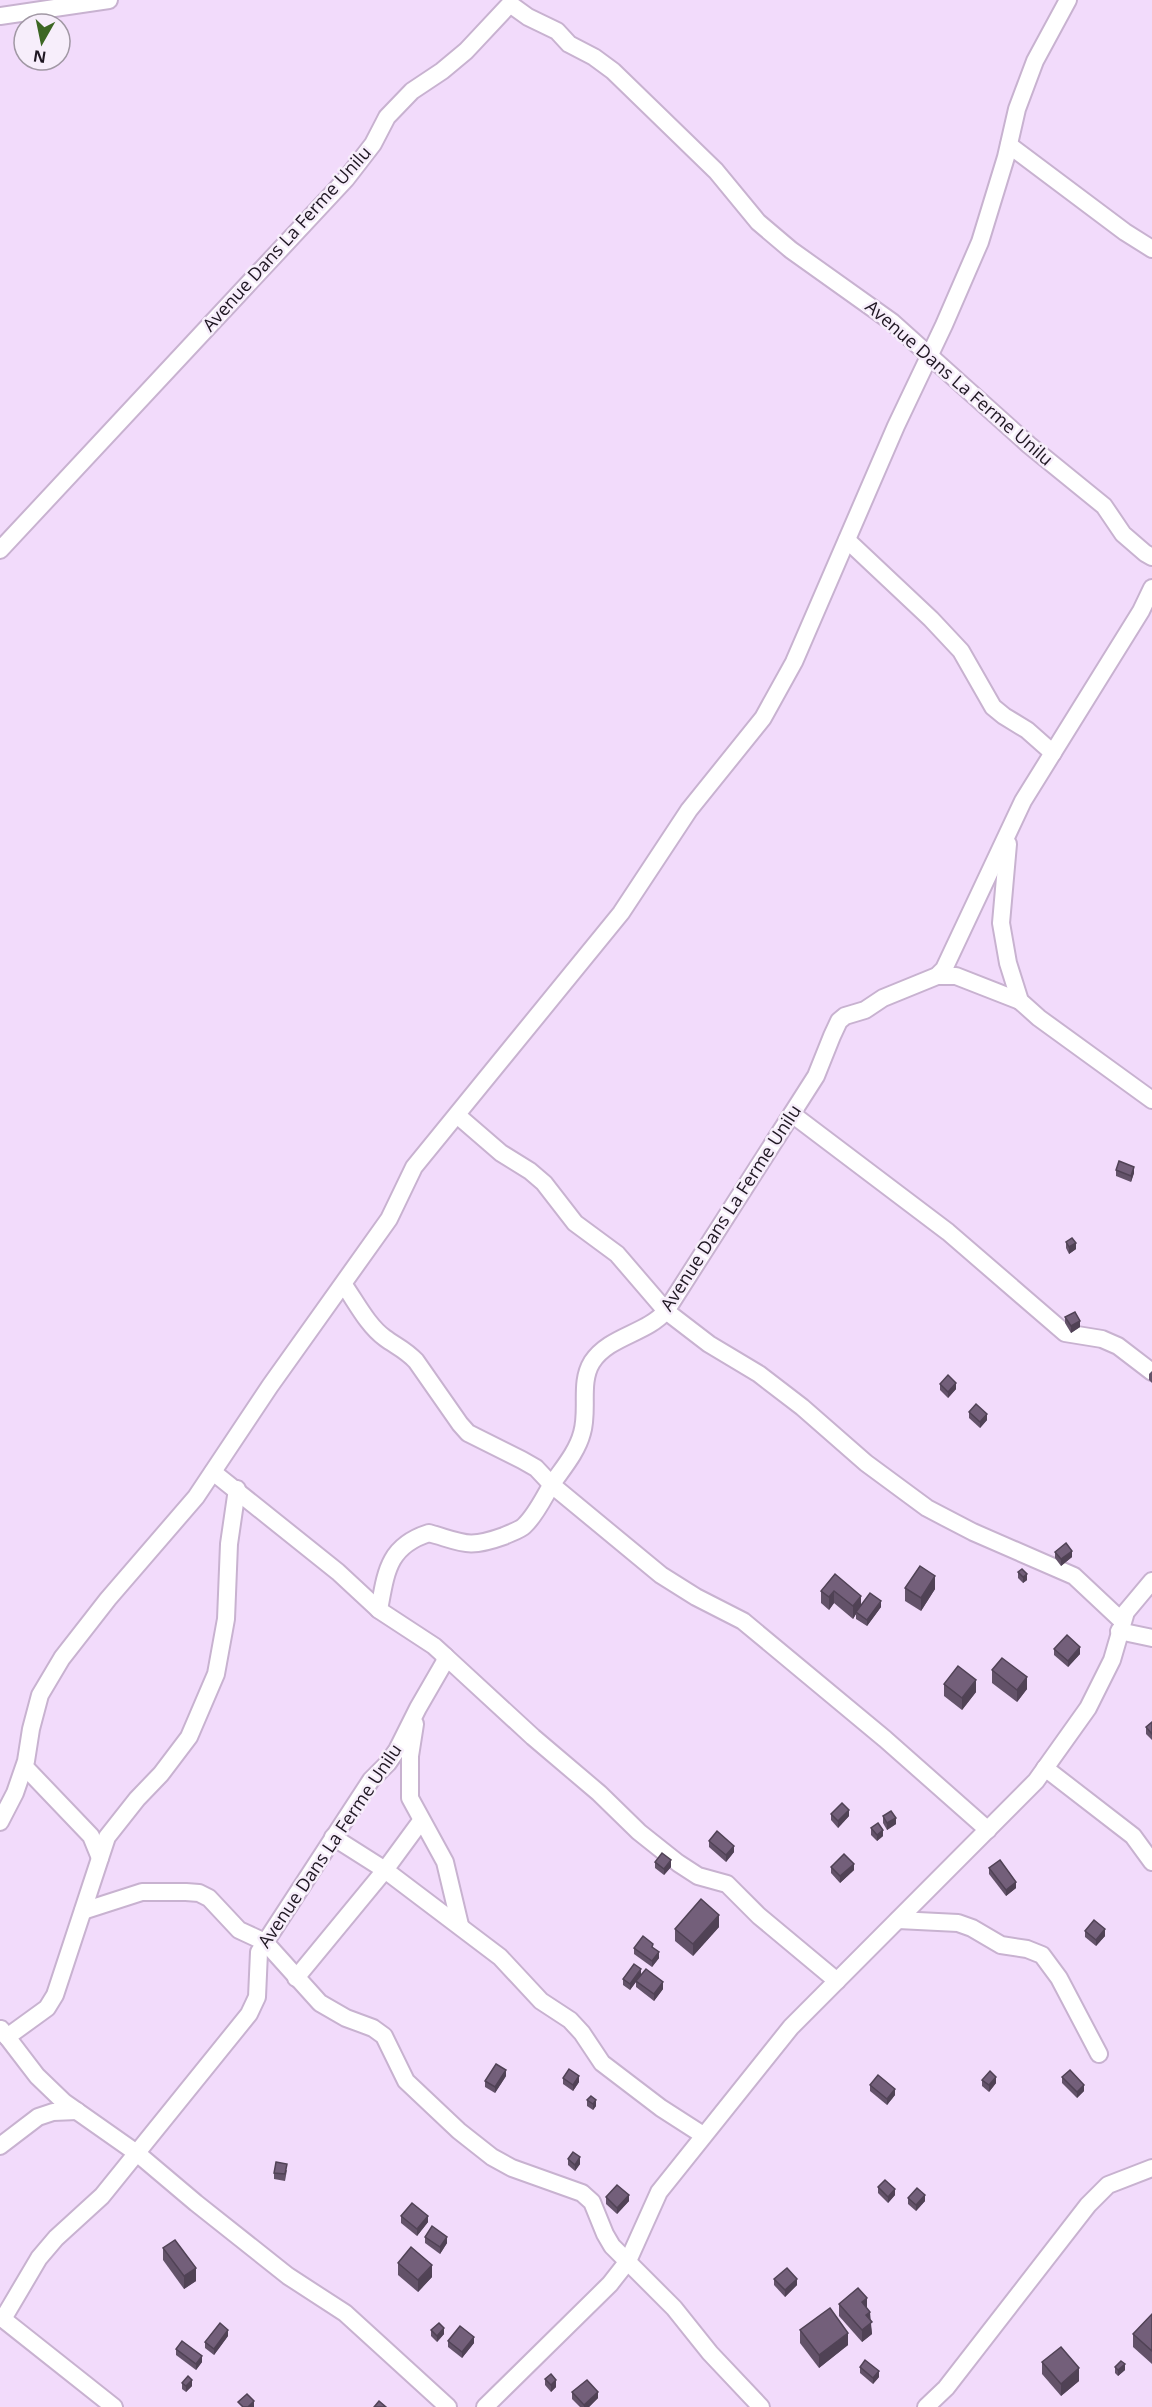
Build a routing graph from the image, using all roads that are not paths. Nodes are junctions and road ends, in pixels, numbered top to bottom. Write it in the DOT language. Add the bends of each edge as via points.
graph roads {
  1 [pos="109,0"];
  2 [pos="1068,0"];
  3 [pos="510,2"];
  4 [pos="0,16"];
  5 [pos="1009,145"];
  6 [pos="1152,249"];
  7 [pos="928,356"];
  8 [pos="847,540"];
  9 [pos="0,550"];
  10 [pos="1152,557"];
  11 [pos="1152,588"];
  12 [pos="1053,753"];
  13 [pos="1010,831"];
  14 [pos="937,976"];
  15 [pos="1020,1001"];
  16 [pos="1152,1100"];
  17 [pos="792,1114"];
  18 [pos="457,1115"];
  19 [pos="344,1285"];
  20 [pos="666,1311"];
  21 [pos="1152,1372"];
  22 [pos="213,1472"];
  23 [pos="552,1485"];
  24 [pos="237,1489"];
  25 [pos="1152,1581"];
  26 [pos="379,1610"];
  27 [pos="1121,1626"];
  28 [pos="1152,1638"];
  29 [pos="445,1656"];
  30 [pos="418,1708"];
  31 [pos="25,1767"];
  32 [pos="1045,1768"];
  33 [pos="421,1821"];
  34 [pos="0,1822"];
  35 [pos="988,1830"];
  36 [pos="333,1837"];
  37 [pos="100,1858"];
  38 [pos="1152,1862"];
  39 [pos="385,1870"];
  40 [pos="82,1911"];
  41 [pos="898,1920"];
  42 [pos="460,1925"];
  43 [pos="265,1942"];
  44 [pos="296,1978"];
  45 [pos="837,1981"];
  46 [pos="4,2032"];
  47 [pos="1099,2054"];
  48 [pos="77,2111"];
  49 [pos="704,2135"];
  50 [pos="0,2146"];
  51 [pos="138,2154"];
  52 [pos="1152,2168"];
  53 [pos="628,2261"];
  54 [pos="2,2318"];
  55 [pos="114,2407"];
  56 [pos="448,2407"];
  57 [pos="485,2407"];
  58 [pos="762,2407"];
  59 [pos="926,2407"];
  1 -- 4 [label="street"];
  2 -- 5 [label="street" via="1035,61 1017,109"];
  3 -- 7 [label="street, Avenue Dans La Ferme Unilu" via="613,71 716,171 758,222 892,322"];
  3 -- 9 [label="street, Avenue Dans La Ferme Unilu" via="466,51 412,91 387,117 373,144 346,179"];
  5 -- 6 [label="street"];
  5 -- 7 [label="street" via="980,242"];
  7 -- 8 [label="street"];
  7 -- 10 [label="street, Avenue Dans La Ferme Unilu" via="1104,506 1123,534"];
  8 -- 12 [label="street" via="961,651 993,707"];
  8 -- 18 [label="street" via="794,662 763,718 689,810 621,913"];
  11 -- 12 [label="street"];
  12 -- 13 [label="street" via="1023,801"];
  13 -- 14 [label="street" via="944,969"];
  13 -- 15 [label="street" via="1001,923"];
  14 -- 15 [label="street" via="956,976"];
  14 -- 17 [label="street, Avenue Dans La Ferme Unilu" via="883,998 839,1022 816,1076"];
  15 -- 16 [label="street"];
  17 -- 20 [label="street, Avenue Dans La Ferme Unilu"];
  17 -- 21 [label="street" via="948,1232 1065,1333 1118,1346"];
  18 -- 19 [label="street" via="414,1167 389,1219"];
  18 -- 20 [label="street" via="544,1183 575,1223 617,1254"];
  19 -- 22 [label="street"];
  19 -- 23 [label="street" via="377,1331 416,1361 468,1433 536,1468"];
  20 -- 23 [label="street, Avenue Dans La Ferme Unilu" via="657,1321 605,1348 593,1361 585,1387 583,1433 577,1449"];
  20 -- 27 [label="street" via="802,1407 866,1463 927,1508 1074,1576"];
  22 -- 24 [label="street"];
  22 -- 31 [label="street" via="62,1658 40,1695"];
  23 -- 26 [label="street, Avenue Dans La Ferme Unilu" via="524,1527 506,1535 478,1544 463,1544 429,1533 403,1545 390,1562"];
  23 -- 35 [label="street" via="661,1575 743,1621 885,1738"];
  24 -- 26 [label="street"];
  24 -- 37 [label="street" via="229,1544 226,1619 216,1674 189,1737 107,1837"];
  25 -- 27 [label="street" via="1126,1612"];
  26 -- 29 [label="street"];
  27 -- 28 [label="street"];
  27 -- 32 [label="street" via="1112,1660 1088,1708"];
  29 -- 30 [label="street, Avenue Dans La Ferme Unilu"];
  29 -- 45 [label="street" via="639,1832 698,1876 727,1884"];
  30 -- 33 [label="street" via="408,1787"];
  30 -- 36 [label="street, Avenue Dans La Ferme Unilu" via="397,1750 371,1780"];
  31 -- 34 [label="street"];
  31 -- 37 [label="street" via="91,1836"];
  32 -- 35 [label="street"];
  32 -- 38 [label="street" via="1133,1836"];
  33 -- 39 [label="street"];
  33 -- 42 [label="street" via="445,1862"];
  35 -- 41 [label="street"];
  36 -- 39 [label="street"];
  36 -- 43 [label="street, Avenue Dans La Ferme Unilu"];
  37 -- 40 [label="street"];
  39 -- 42 [label="street"];
  39 -- 44 [label="street"];
  40 -- 43 [label="street" via="142,1892 199,1893 209,1898 239,1930"];
  40 -- 46 [label="street" via="55,1995 47,2008"];
  41 -- 45 [label="street"];
  41 -- 47 [label="street" via="958,1923 1001,1945 1041,1955 1059,1978"];
  42 -- 49 [label="street" via="500,1957 541,2001 570,2020 602,2063"];
  43 -- 44 [label="street"];
  43 -- 51 [label="street, Avenue Dans La Ferme Unilu" via="259,1952 257,1997 249,2014"];
  44 -- 53 [label="street" via="320,2003 384,2036 406,2081 492,2157 582,2193 592,2202 612,2246"];
  45 -- 49 [label="street" via="791,2027"];
  46 -- 48 [label="street" via="37,2076"];
  48 -- 50 [label="street" via="38,2117"];
  48 -- 51 [label="street"];
  49 -- 53 [label="street" via="659,2192"];
  51 -- 54 [label="street, Avenue Dans La Ferme Unilu" via="39,2258"];
  51 -- 56 [label="street" via="288,2276 345,2313"];
  52 -- 59 [label="street" via="1108,2185 1088,2205 946,2388"];
  53 -- 57 [label="street" via="610,2284"];
  53 -- 58 [label="street"];
  54 -- 55 [label="street"];
}
